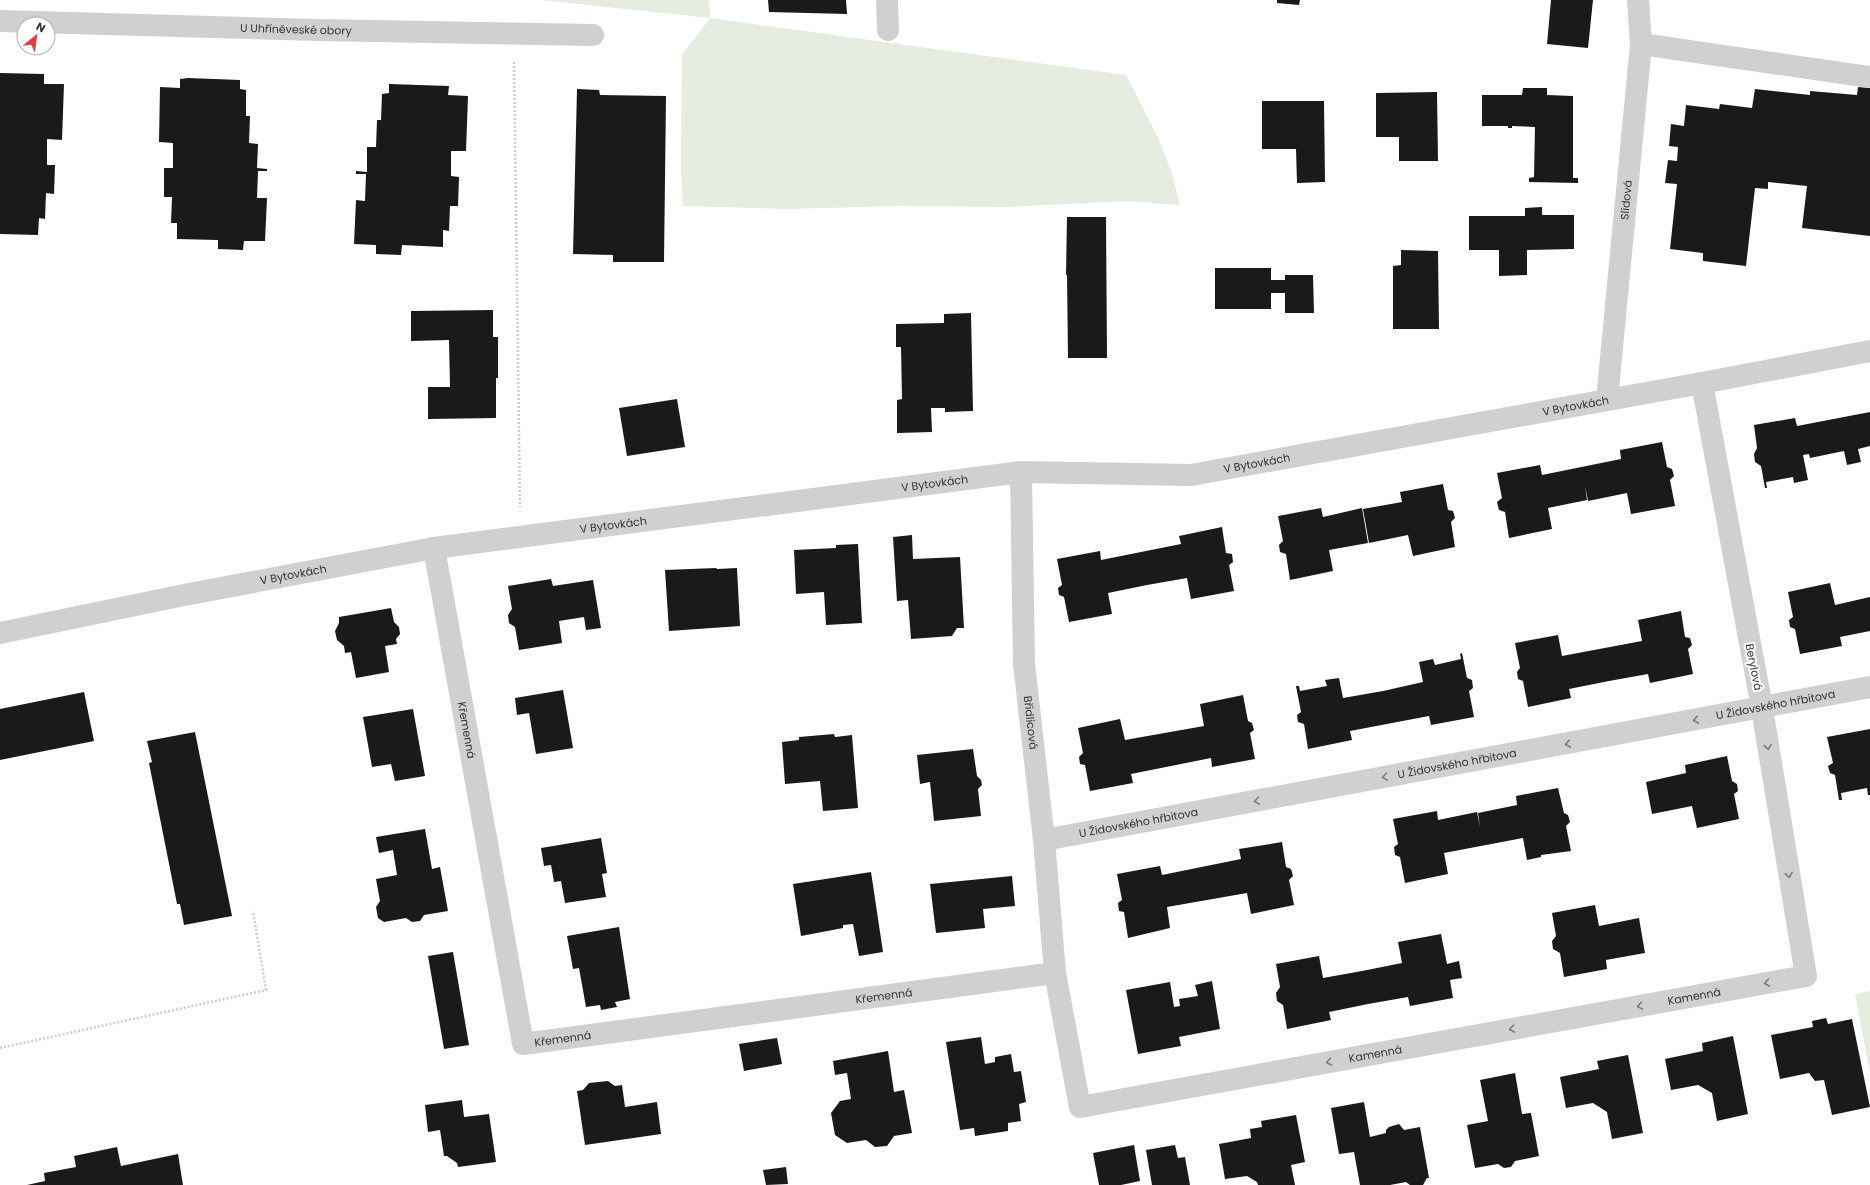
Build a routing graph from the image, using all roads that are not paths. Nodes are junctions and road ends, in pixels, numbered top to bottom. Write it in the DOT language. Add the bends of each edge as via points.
graph roads {
  1 [pos="887,0"];
  2 [pos="1638,0"];
  3 [pos="0,21"];
  4 [pos="888,30"];
  5 [pos="593,35"];
  6 [pos="1641,44"];
  7 [pos="1870,77"];
  8 [pos="1870,351"];
  9 [pos="1702,383"];
  10 [pos="1607,400"];
  11 [pos="1021,472"];
  12 [pos="434,548"];
  13 [pos="0,634"];
  14 [pos="1870,687"];
  15 [pos="1762,708"];
  16 [pos="1044,840"];
  17 [pos="1055,973"];
  18 [pos="1806,976"];
  1 -- 4 [label="street"];
  2 -- 6 [label="street, Slídová"];
  3 -- 5 [label="street, U Uhříněveské obory"];
  6 -- 7 [label="street"];
  6 -- 10 [label="street, Slídová"];
  8 -- 9 [label="street, V Bytovkách"];
  9 -- 10 [label="street, V Bytovkách"];
  9 -- 15 [label="street, Berylová"];
  10 -- 11 [label="street, V Bytovkách" via="1191,474"];
  11 -- 12 [label="street, V Bytovkách"];
  11 -- 16 [label="street, Břidlicová" via="1024,664"];
  12 -- 13 [label="street, V Bytovkách" via="184,595"];
  12 -- 17 [label="street, Křemenná" via="523,1044"];
  14 -- 15 [label="street, U Židovského hřbitova"];
  15 -- 16 [label="street, U Židovského hřbitova, one-way"];
  15 -- 18 [label="street, Berylová, one-way"];
  16 -- 17 [label="street, Břidlicová"];
  18 -- 17 [label="street, Kamenná, one-way" via="1080,1107"];
}
